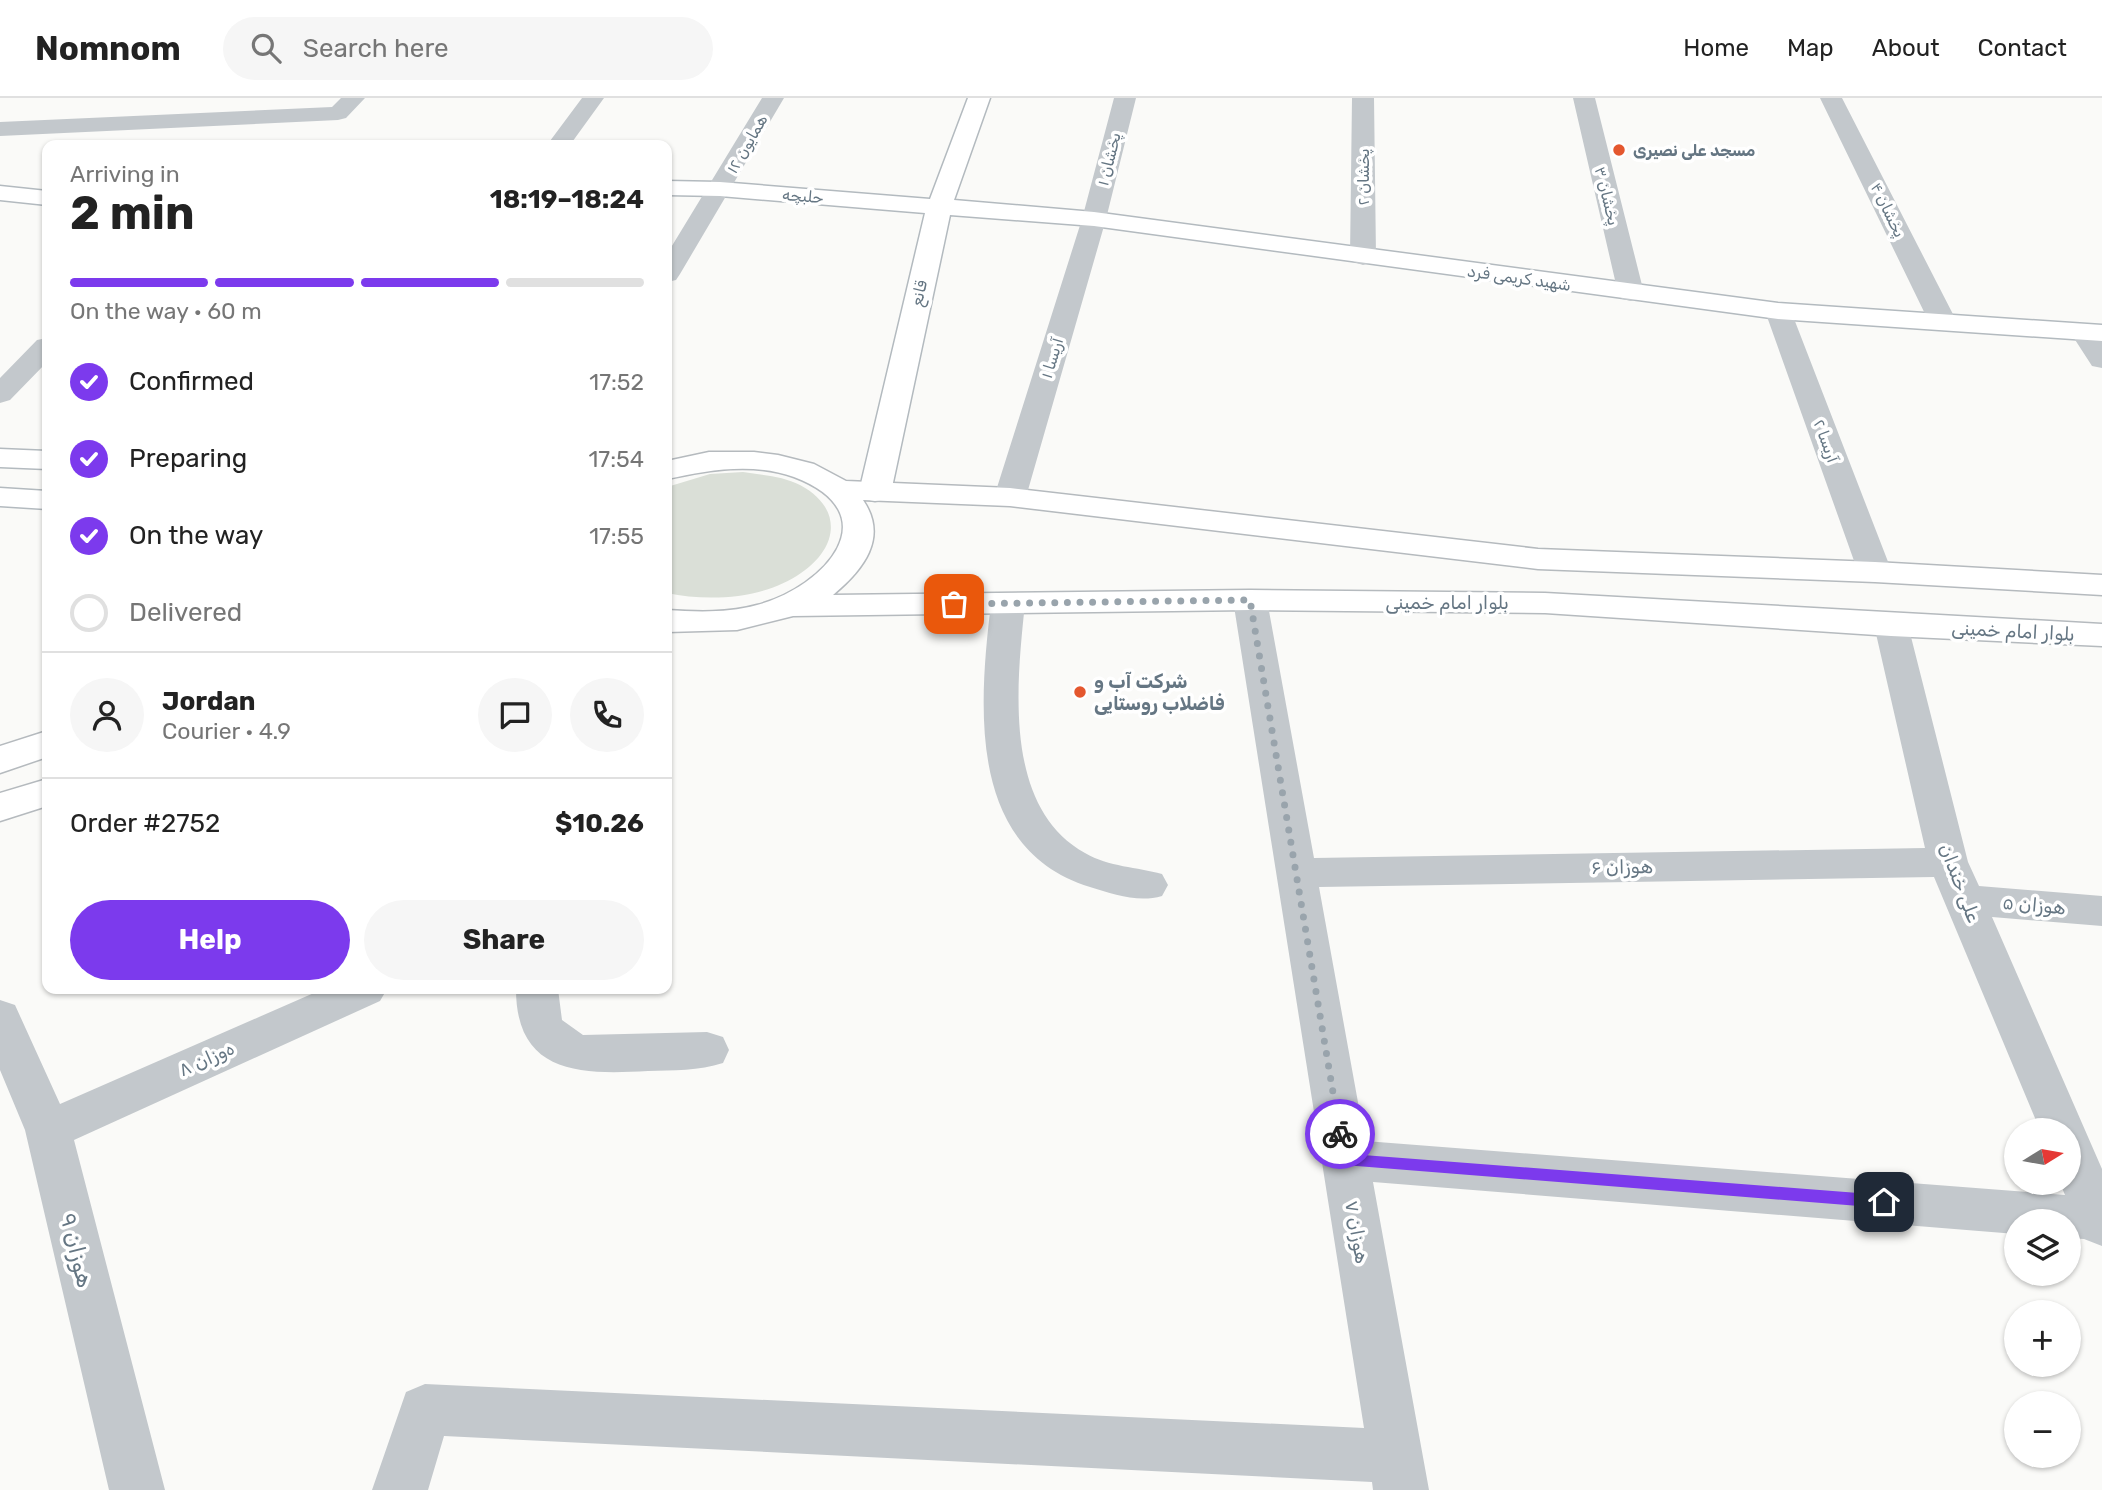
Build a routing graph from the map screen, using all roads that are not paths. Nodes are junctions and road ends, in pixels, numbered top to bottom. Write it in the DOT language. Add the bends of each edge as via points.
graph roads {
  1 [pos="593,98"];
  2 [pos="773,98"];
  3 [pos="979,98"];
  4 [pos="1125,98"];
  5 [pos="1363,98"];
  6 [pos="1584,98"];
  7 [pos="1831,98"];
  8 [pos="346,106"];
  9 [pos="302,115"];
  10 [pos="0,129"];
  11 [pos="266,137"];
  12 [pos="562,140"];
  13 [pos="672,188"];
  14 [pos="720,189"];
  15 [pos="0,192"];
  16 [pos="42,197"];
  17 [pos="939,207"];
  18 [pos="1094,219"];
  19 [pos="1363,257"];
  20 [pos="672,266"];
  21 [pos="1631,293"];
  22 [pos="1778,311"];
  23 [pos="1943,322"];
  24 [pos="2093,333"];
  25 [pos="42,351"];
  26 [pos="2102,360"];
  27 [pos="0,394"];
  28 [pos="0,458"];
  29 [pos="42,460"];
  30 [pos="672,469"];
  31 [pos="840,490"];
  32 [pos="875,492"];
  33 [pos="0,497"];
  34 [pos="1010,497"];
  35 [pos="42,500"];
  36 [pos="1538,559"];
  37 [pos="1875,572"];
  38 [pos="2102,585"];
  39 [pos="1250,600"];
  40 [pos="1008,603"];
  41 [pos="1545,603"];
  42 [pos="790,606"];
  43 [pos="672,621"];
  44 [pos="1891,625"];
  45 [pos="2102,635"];
  46 [pos="42,745"];
  47 [pos="0,760"];
  48 [pos="42,794"];
  49 [pos="0,807"];
  50 [pos="1948,862"];
  51 [pos="1296,873"];
  52 [pos="1148,884"];
  53 [pos="1966,900"];
  54 [pos="2102,911"];
  55 [pos="354,994"];
  56 [pos="537,994"];
  57 [pos="0,1017"];
  58 [pos="707,1050"];
  59 [pos="2058,1118"];
  60 [pos="48,1130"];
  61 [pos="1344,1160"];
  62 [pos="2081,1175"];
  63 [pos="2101,1221"];
  64 [pos="1398,1473"];
  65 [pos="136,1490"];
  66 [pos="400,1490"];
  1 -- 12 [label="street"];
  2 -- 14 [label="street, همایون ۱۲"];
  3 -- 17 [label="main road, قانع"];
  4 -- 18 [label="street, پخشان ۱"];
  5 -- 19 [label="street, پخشان ۲"];
  6 -- 21 [label="street, پخشان ۳"];
  7 -- 23 [label="street, پخشان ۴"];
  8 -- 9 [label="street"];
  9 -- 10 [label="street"];
  9 -- 11 [label="street" via="283,122"];
  13 -- 14 [label="main road, حلبچه"];
  14 -- 17 [label="main road, حلبچه"];
  14 -- 20 [label="street, همایون ۱۲"];
  15 -- 16 [label="main road"];
  17 -- 18 [label="main road, شهید کریمی فرد"];
  17 -- 32 [label="main road, قانع"];
  18 -- 19 [label="main road, شهید کریمی فرد"];
  18 -- 34 [label="street, آریسا ۱"];
  19 -- 21 [label="main road, شهید کریمی فرد"];
  21 -- 22 [label="main road, شهید کریمی فرد"];
  22 -- 23 [label="main road, شهید کریمی فرد"];
  22 -- 37 [label="street, آریسا ۲"];
  23 -- 24 [label="main road, شهید کریمی فرد"];
  24 -- 26 [label="street"];
  25 -- 27 [label="street"];
  28 -- 29 [label="main road"];
  30 -- 31 [label="main road" via="708,461 753,460 795,467"];
  31 -- 32 [label="main road"];
  31 -- 42 [label="main road" via="856,512 860,537 849,562 825,586"];
  32 -- 34 [label="main road"];
  33 -- 35 [label="main road"];
  34 -- 36 [label="main road"];
  36 -- 37 [label="main road"];
  36 -- 41 [label="main road"];
  37 -- 38 [label="main road"];
  39 -- 40 [label="main road, بلوار امام خمینی"];
  39 -- 41 [label="main road, بلوار امام خمینی"];
  39 -- 51 [label="street, هوزان ۷"];
  40 -- 42 [label="main road, بلوار امام خمینی"];
  40 -- 52 [label="street" via="999,679 1005,757 1022,811 1036,834 1062,858 1093,873"];
  41 -- 44 [label="main road, بلوار امام خمینی"];
  42 -- 43 [label="main road" via="748,619 702,624"];
  44 -- 45 [label="main road, بلوار امام خمینی"];
  44 -- 50 [label="street, علی خندان"];
  46 -- 47 [label="main road"];
  48 -- 49 [label="main road"];
  50 -- 51 [label="street, هوزان ۶"];
  50 -- 53 [label="street, علی خندان"];
  51 -- 61 [label="street, هوزان ۷"];
  53 -- 54 [label="street, هوزان ۵"];
  53 -- 59 [label="street, علی خندان"];
  55 -- 60 [label="street, ەوزان ۸"];
  56 -- 58 [label="street" via="543,1030 572,1051"];
  57 -- 60 [label="street, هوزان ۹"];
  60 -- 65 [label="street, هوزان ۹"];
  61 -- 63 [label="street"];
  61 -- 64 [label="street, هوزان ۷"];
  62 -- 63 [label="street"];
  64 -- 66 [label="street" via="425,1410"];
}
